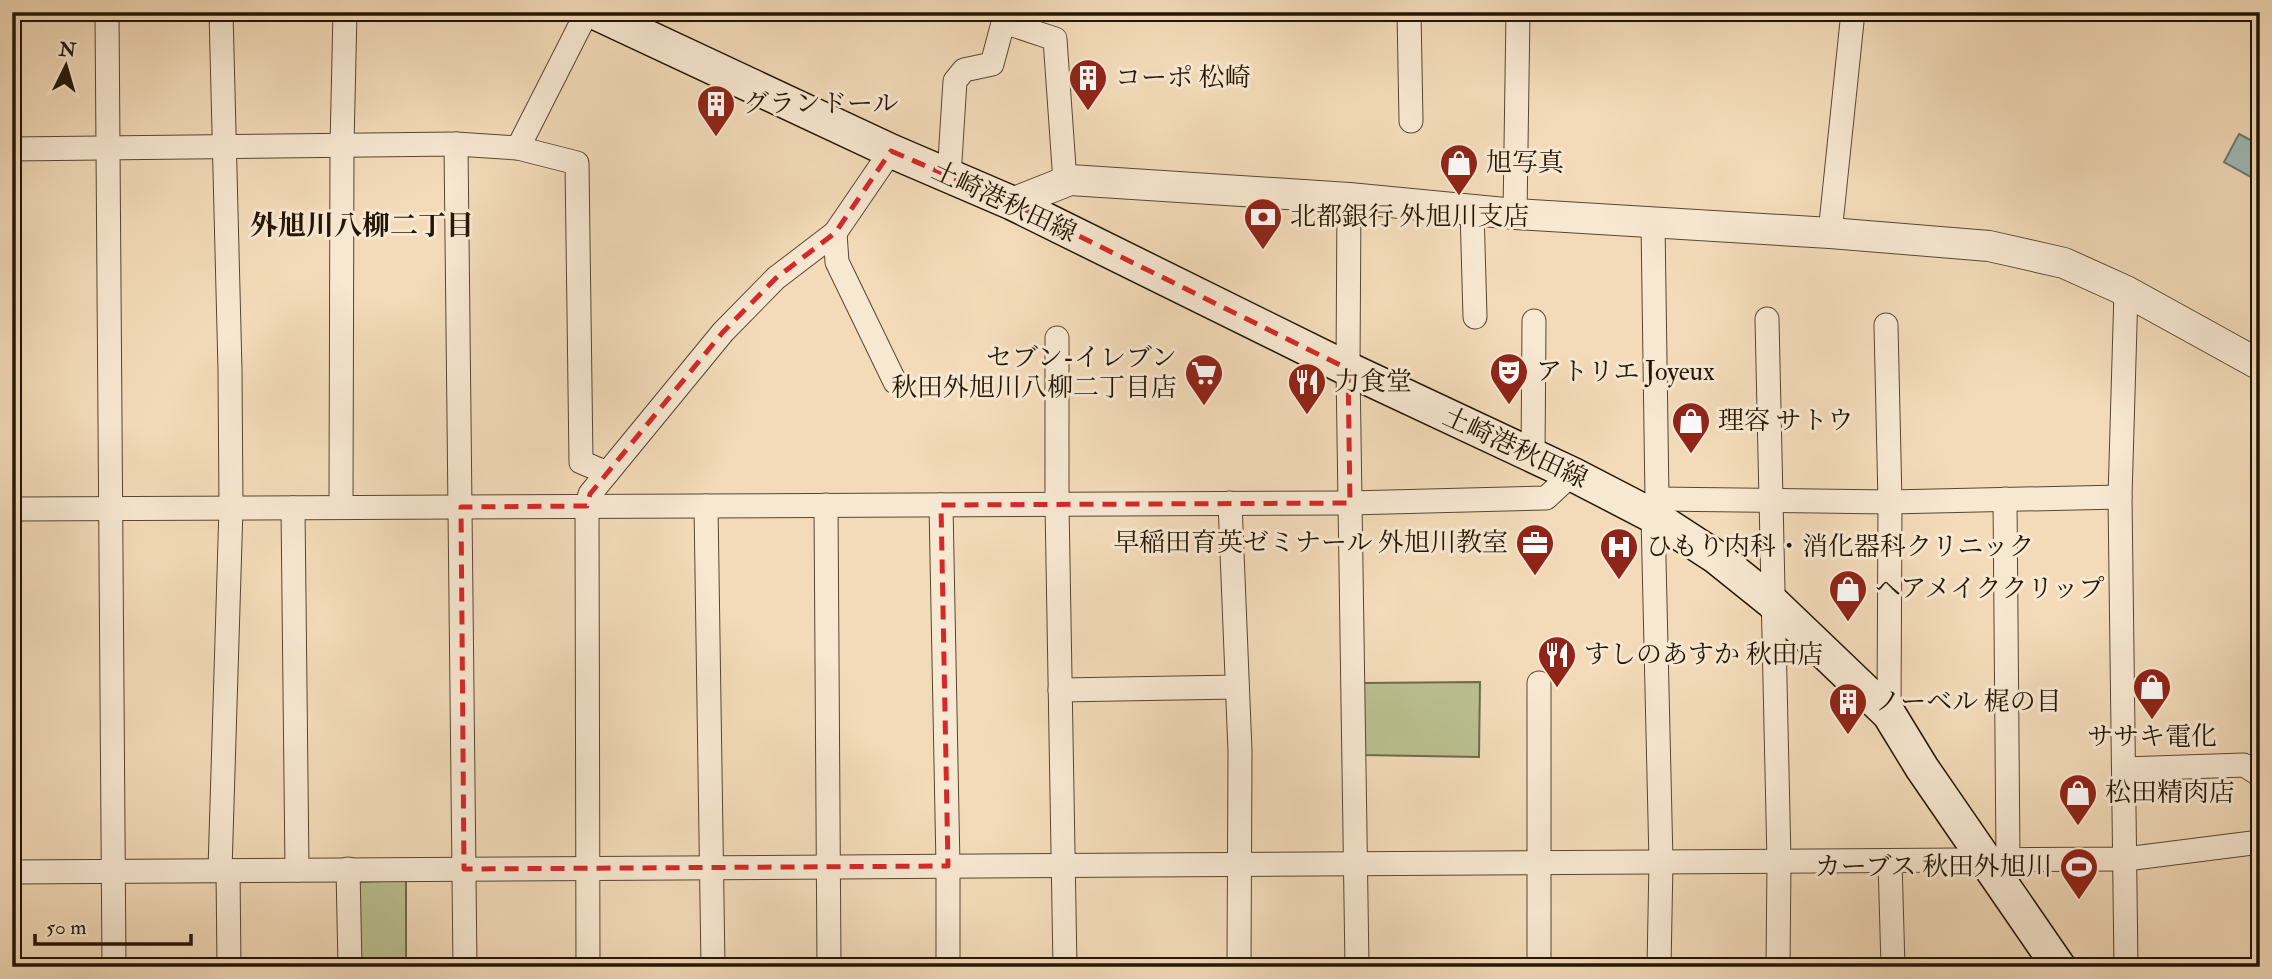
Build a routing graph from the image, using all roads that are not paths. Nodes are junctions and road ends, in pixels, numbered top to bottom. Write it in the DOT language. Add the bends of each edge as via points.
graph roads {
  1 [pos="107,12"];
  2 [pos="221,12"];
  3 [pos="345,12"];
  4 [pos="587,12"];
  5 [pos="593,12"];
  6 [pos="1409,12"];
  7 [pos="1518,12"];
  8 [pos="1853,12"];
  9 [pos="1005,17"];
  10 [pos="1411,121"];
  11 [pos="456,144"];
  12 [pos="342,145"];
  13 [pos="224,146"];
  14 [pos="108,148"];
  15 [pos="518,148"];
  16 [pos="12,149"];
  17 [pos="891,151"];
  18 [pos="949,176"];
  19 [pos="1065,182"];
  20 [pos="1349,198"];
  21 [pos="1012,203"];
  22 [pos="1472,209"];
  23 [pos="1515,214"];
  24 [pos="1653,223"];
  25 [pos="835,233"];
  26 [pos="1830,233"];
  27 [pos="2126,291"];
  28 [pos="1475,317"];
  29 [pos="1767,319"];
  30 [pos="1534,321"];
  31 [pos="1886,325"];
  32 [pos="1057,338"];
  33 [pos="2260,365"];
  34 [pos="1348,369"];
  35 [pos="895,382"];
  36 [pos="1534,456"];
  37 [pos="607,473"];
  38 [pos="1572,474"];
  39 [pos="2120,497"];
  40 [pos="2005,499"];
  41 [pos="1769,501"];
  42 [pos="1890,502"];
  43 [pos="1230,503"];
  44 [pos="1350,503"];
  45 [pos="1057,504"];
  46 [pos="826,505"];
  47 [pos="941,505"];
  48 [pos="587,506"];
  49 [pos="706,506"];
  50 [pos="341,507"];
  51 [pos="461,507"];
  52 [pos="111,508"];
  53 [pos="231,508"];
  54 [pos="293,508"];
  55 [pos="1655,508"];
  56 [pos="12,509"];
  57 [pos="1772,602"];
  58 [pos="1539,683"];
  59 [pos="1237,687"];
  60 [pos="1060,690"];
  61 [pos="1889,714"];
  62 [pos="2124,769"];
  63 [pos="2260,775"];
  64 [pos="2260,842"];
  65 [pos="2126,859"];
  66 [pos="1996,860"];
  67 [pos="1779,861"];
  68 [pos="1891,861"];
  69 [pos="1661,862"];
  70 [pos="1541,863"];
  71 [pos="1239,864"];
  72 [pos="1356,864"];
  73 [pos="948,866"];
  74 [pos="1063,866"];
  75 [pos="712,867"];
  76 [pos="829,867"];
  77 [pos="588,868"];
  78 [pos="348,869"];
  79 [pos="464,869"];
  80 [pos="225,870"];
  81 [pos="297,870"];
  82 [pos="113,871"];
  83 [pos="12,872"];
  84 [pos="114,967"];
  85 [pos="229,967"];
  86 [pos="350,967"];
  87 [pos="465,967"];
  88 [pos="588,967"];
  89 [pos="713,967"];
  90 [pos="829,967"];
  91 [pos="948,967"];
  92 [pos="1065,967"];
  93 [pos="1239,967"];
  94 [pos="1357,967"];
  95 [pos="1539,967"];
  96 [pos="1660,967"];
  97 [pos="1778,967"];
  98 [pos="1893,967"];
  99 [pos="2059,967"];
  100 [pos="2126,967"];
  1 -- 14 [label="street"];
  2 -- 13 [label="street"];
  3 -- 12 [label="street"];
  4 -- 15 [label="street"];
  5 -- 17 [label="main road, 土崎港秋田線"];
  6 -- 10 [label="street"];
  7 -- 23 [label="street"];
  8 -- 26 [label="street"];
  9 -- 18 [label="street" via="992,64 964,69 955,80"];
  9 -- 19 [label="street" via="1055,39"];
  11 -- 12 [label="street"];
  11 -- 15 [label="street"];
  11 -- 51 [label="street"];
  12 -- 13 [label="street"];
  12 -- 50 [label="street"];
  13 -- 14 [label="street"];
  13 -- 53 [label="street"];
  14 -- 16 [label="street"];
  14 -- 52 [label="street"];
  15 -- 37 [label="street" via="577,163 581,462"];
  17 -- 18 [label="main road, 土崎港秋田線"];
  17 -- 25 [label="street"];
  18 -- 21 [label="main road, 土崎港秋田線"];
  19 -- 20 [label="street"];
  19 -- 21 [label="street"];
  20 -- 22 [label="street"];
  20 -- 34 [label="street"];
  21 -- 34 [label="main road, 土崎港秋田線"];
  22 -- 23 [label="street"];
  22 -- 28 [label="street"];
  23 -- 24 [label="street"];
  24 -- 26 [label="street"];
  24 -- 55 [label="street"];
  25 -- 35 [label="street" via="837,262"];
  25 -- 37 [label="street" via="776,278 723,332"];
  26 -- 27 [label="street" via="1989,246 2064,263"];
  27 -- 33 [label="street"];
  27 -- 39 [label="street"];
  29 -- 41 [label="street"];
  30 -- 36 [label="street"];
  31 -- 42 [label="street"];
  32 -- 45 [label="street"];
  34 -- 36 [label="main road, 土崎港秋田線"];
  34 -- 44 [label="street"];
  36 -- 38 [label="main road, 土崎港秋田線"];
  37 -- 48 [label="street" via="590,494"];
  38 -- 44 [label="street" via="1546,498"];
  38 -- 55 [label="main road, 土崎港秋田線"];
  39 -- 40 [label="street"];
  39 -- 62 [label="street"];
  40 -- 42 [label="street"];
  40 -- 66 [label="street"];
  41 -- 42 [label="street"];
  41 -- 55 [label="street"];
  41 -- 57 [label="street"];
  42 -- 61 [label="street"];
  43 -- 44 [label="street"];
  43 -- 45 [label="street"];
  43 -- 59 [label="street"];
  44 -- 72 [label="street"];
  45 -- 47 [label="street"];
  45 -- 60 [label="street"];
  46 -- 47 [label="street"];
  46 -- 49 [label="street"];
  46 -- 76 [label="street"];
  47 -- 73 [label="street"];
  48 -- 49 [label="street"];
  48 -- 51 [label="street"];
  48 -- 77 [label="street"];
  49 -- 75 [label="street"];
  50 -- 51 [label="street"];
  50 -- 54 [label="street"];
  51 -- 79 [label="street"];
  52 -- 53 [label="street"];
  52 -- 56 [label="street"];
  52 -- 82 [label="street"];
  53 -- 54 [label="street"];
  53 -- 80 [label="street"];
  54 -- 81 [label="street"];
  55 -- 57 [label="main road, 土崎港秋田線"];
  55 -- 69 [label="street"];
  57 -- 61 [label="main road, 土崎港秋田線"];
  57 -- 67 [label="street"];
  58 -- 70 [label="street"];
  59 -- 60 [label="street"];
  59 -- 71 [label="street"];
  60 -- 74 [label="street"];
  61 -- 66 [label="main road, 土崎港秋田線"];
  62 -- 63 [label="street" via="2244,765"];
  62 -- 65 [label="street"];
  64 -- 65 [label="street"];
  65 -- 66 [label="street"];
  65 -- 100 [label="street"];
  66 -- 68 [label="street"];
  66 -- 99 [label="main road, 土崎港秋田線"];
  67 -- 68 [label="street"];
  67 -- 69 [label="street"];
  67 -- 97 [label="street"];
  68 -- 98 [label="street"];
  69 -- 70 [label="street"];
  69 -- 96 [label="street"];
  70 -- 72 [label="street"];
  70 -- 95 [label="street"];
  71 -- 72 [label="street"];
  71 -- 74 [label="street"];
  71 -- 93 [label="street"];
  72 -- 94 [label="street"];
  73 -- 74 [label="street"];
  73 -- 76 [label="street"];
  73 -- 91 [label="street"];
  74 -- 92 [label="street"];
  75 -- 76 [label="street"];
  75 -- 77 [label="street"];
  75 -- 89 [label="street"];
  76 -- 90 [label="street"];
  77 -- 79 [label="street"];
  77 -- 88 [label="street"];
  78 -- 79 [label="street"];
  78 -- 81 [label="street"];
  78 -- 86 [label="street"];
  79 -- 87 [label="street"];
  80 -- 81 [label="street"];
  80 -- 82 [label="street"];
  80 -- 85 [label="street"];
  82 -- 83 [label="street"];
  82 -- 84 [label="street"];
}
